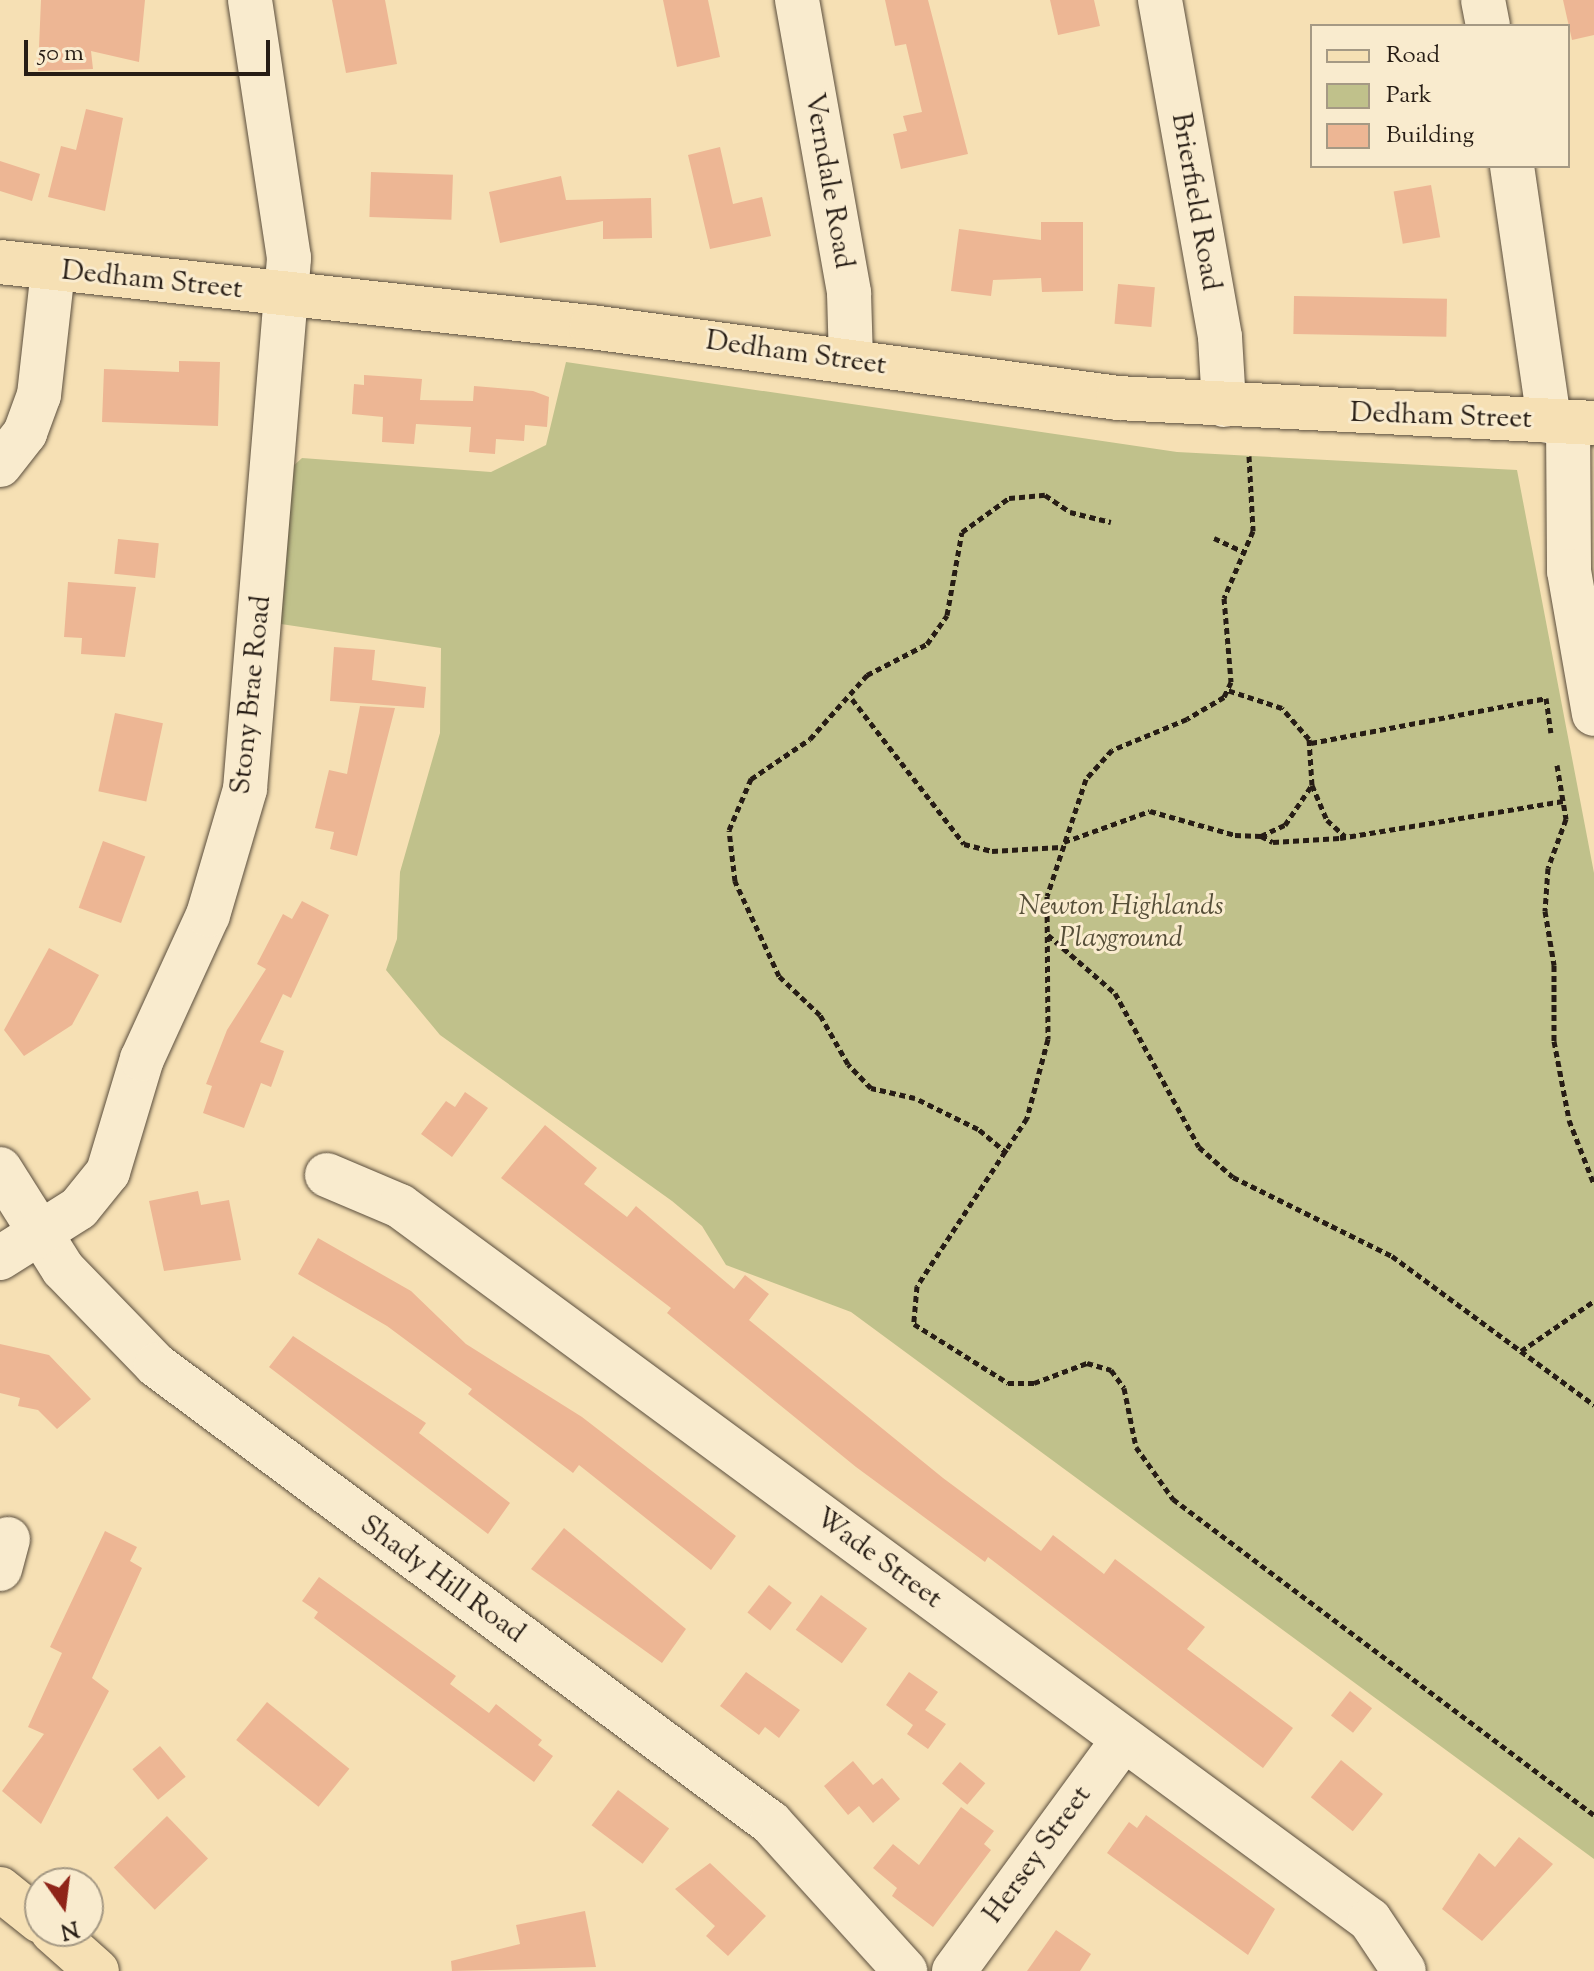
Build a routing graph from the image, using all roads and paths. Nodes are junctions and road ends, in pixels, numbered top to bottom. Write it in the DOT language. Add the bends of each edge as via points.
graph roads {
  1 [pos="250,0"];
  2 [pos="797,0"];
  3 [pos="1160,0"];
  4 [pos="1483,0"];
  5 [pos="1488,24"];
  6 [pos="1512,168"];
  7 [pos="0,262"];
  8 [pos="53,271"];
  9 [pos="288,295"];
  10 [pos="851,362"];
  11 [pos="1224,405"];
  12 [pos="1570,422"];
  13 [pos="1249,456"];
  14 [pos="0,465"];
  15 [pos="1111,522"];
  16 [pos="1214,538"];
  17 [pos="1244,552"];
  18 [pos="1227,690"];
  19 [pos="852,699"];
  20 [pos="1594,714"];
  21 [pos="1551,733"];
  22 [pos="1310,744"];
  23 [pos="1557,765"];
  24 [pos="1312,785"];
  25 [pos="1563,801"];
  26 [pos="1261,836"];
  27 [pos="1345,836"];
  28 [pos="1062,845"];
  29 [pos="1048,935"];
  30 [pos="1007,1153"];
  31 [pos="0,1169"];
  32 [pos="327,1175"];
  33 [pos="1594,1184"];
  34 [pos="40,1236"];
  35 [pos="0,1258"];
  36 [pos="1594,1301"];
  37 [pos="1521,1351"];
  38 [pos="1594,1405"];
  39 [pos="1123,1740"];
  40 [pos="1594,1815"];
  41 [pos="0,1889"];
  42 [pos="24,1908"];
  43 [pos="70,1947"];
  44 [pos="97,1971"];
  45 [pos="905,1971"];
  46 [pos="954,1971"];
  47 [pos="1404,1971"];
  1 -- 9 [label="street, Stony Brae Road" via="285,205"];
  2 -- 10 [label="street, Verndale Road" via="849,293"];
  3 -- 11 [label="street, Brierfield Road" via="1220,337"];
  4 -- 5 [label="street"];
  6 -- 12 [label="street"];
  7 -- 8 [label="main road, Dedham Street"];
  8 -- 9 [label="main road, Dedham Street"];
  8 -- 14 [label="street" via="39,395 25,433"];
  9 -- 10 [label="main road, Dedham Street"];
  9 -- 34 [label="street, Stony Brae Road" via="252,742 235,831 208,915 142,1059 108,1172 79,1208"];
  10 -- 11 [label="main road, Dedham Street"];
  11 -- 12 [label="main road, Dedham Street"];
  12 -- 20 [label="street" via="1569,571"];
  13 -- 17 [label="path" via="1256,500"];
  15 -- 19 [label="path" via="1070,512 1045,495 1009,498 962,532 947,615 927,644 867,675"];
  16 -- 17 [label="path"];
  17 -- 18 [label="path" via="1224,598"];
  18 -- 22 [label="path" via="1282,708"];
  18 -- 28 [label="path" via="1170,729 1112,750 1086,779"];
  19 -- 28 [label="path" via="964,844 992,851"];
  19 -- 30 [label="path" via="751,779 737,799 729,830 735,881 779,976 820,1015 871,1088 915,1098 978,1129"];
  21 -- 22 [label="path" via="1546,698"];
  22 -- 24 [label="path"];
  23 -- 25 [label="path"];
  24 -- 26 [label="path" via="1285,825"];
  24 -- 27 [label="path" via="1327,820"];
  25 -- 27 [label="path"];
  25 -- 33 [label="path" via="1566,819 1548,868 1545,911 1554,965 1554,1041 1569,1120"];
  26 -- 27 [label="path" via="1273,842"];
  26 -- 28 [label="path" via="1150,811"];
  28 -- 29 [label="path" via="1047,896"];
  29 -- 30 [label="path" via="1048,1039 1027,1118"];
  29 -- 37 [label="path" via="1115,993 1199,1147 1233,1177 1392,1256"];
  30 -- 40 [label="path" via="917,1286 919,1329 1008,1383 1034,1383 1087,1363 1111,1370 1124,1388 1136,1447 1173,1499"];
  31 -- 34 [label="street, Shady Hill Road"];
  32 -- 39 [label="street, Wade Street" via="400,1206"];
  34 -- 35 [label="street, Stony Brae Road"];
  34 -- 45 [label="street, Shady Hill Road" via="100,1310 201,1403 771,1823"];
  36 -- 37 [label="path"];
  37 -- 38 [label="path"];
  39 -- 46 [label="street, Hersey Street"];
  39 -- 47 [label="street, Wade Street" via="1370,1920"];
  41 -- 42 [label="main road"];
  43 -- 44 [label="main road"];
}
